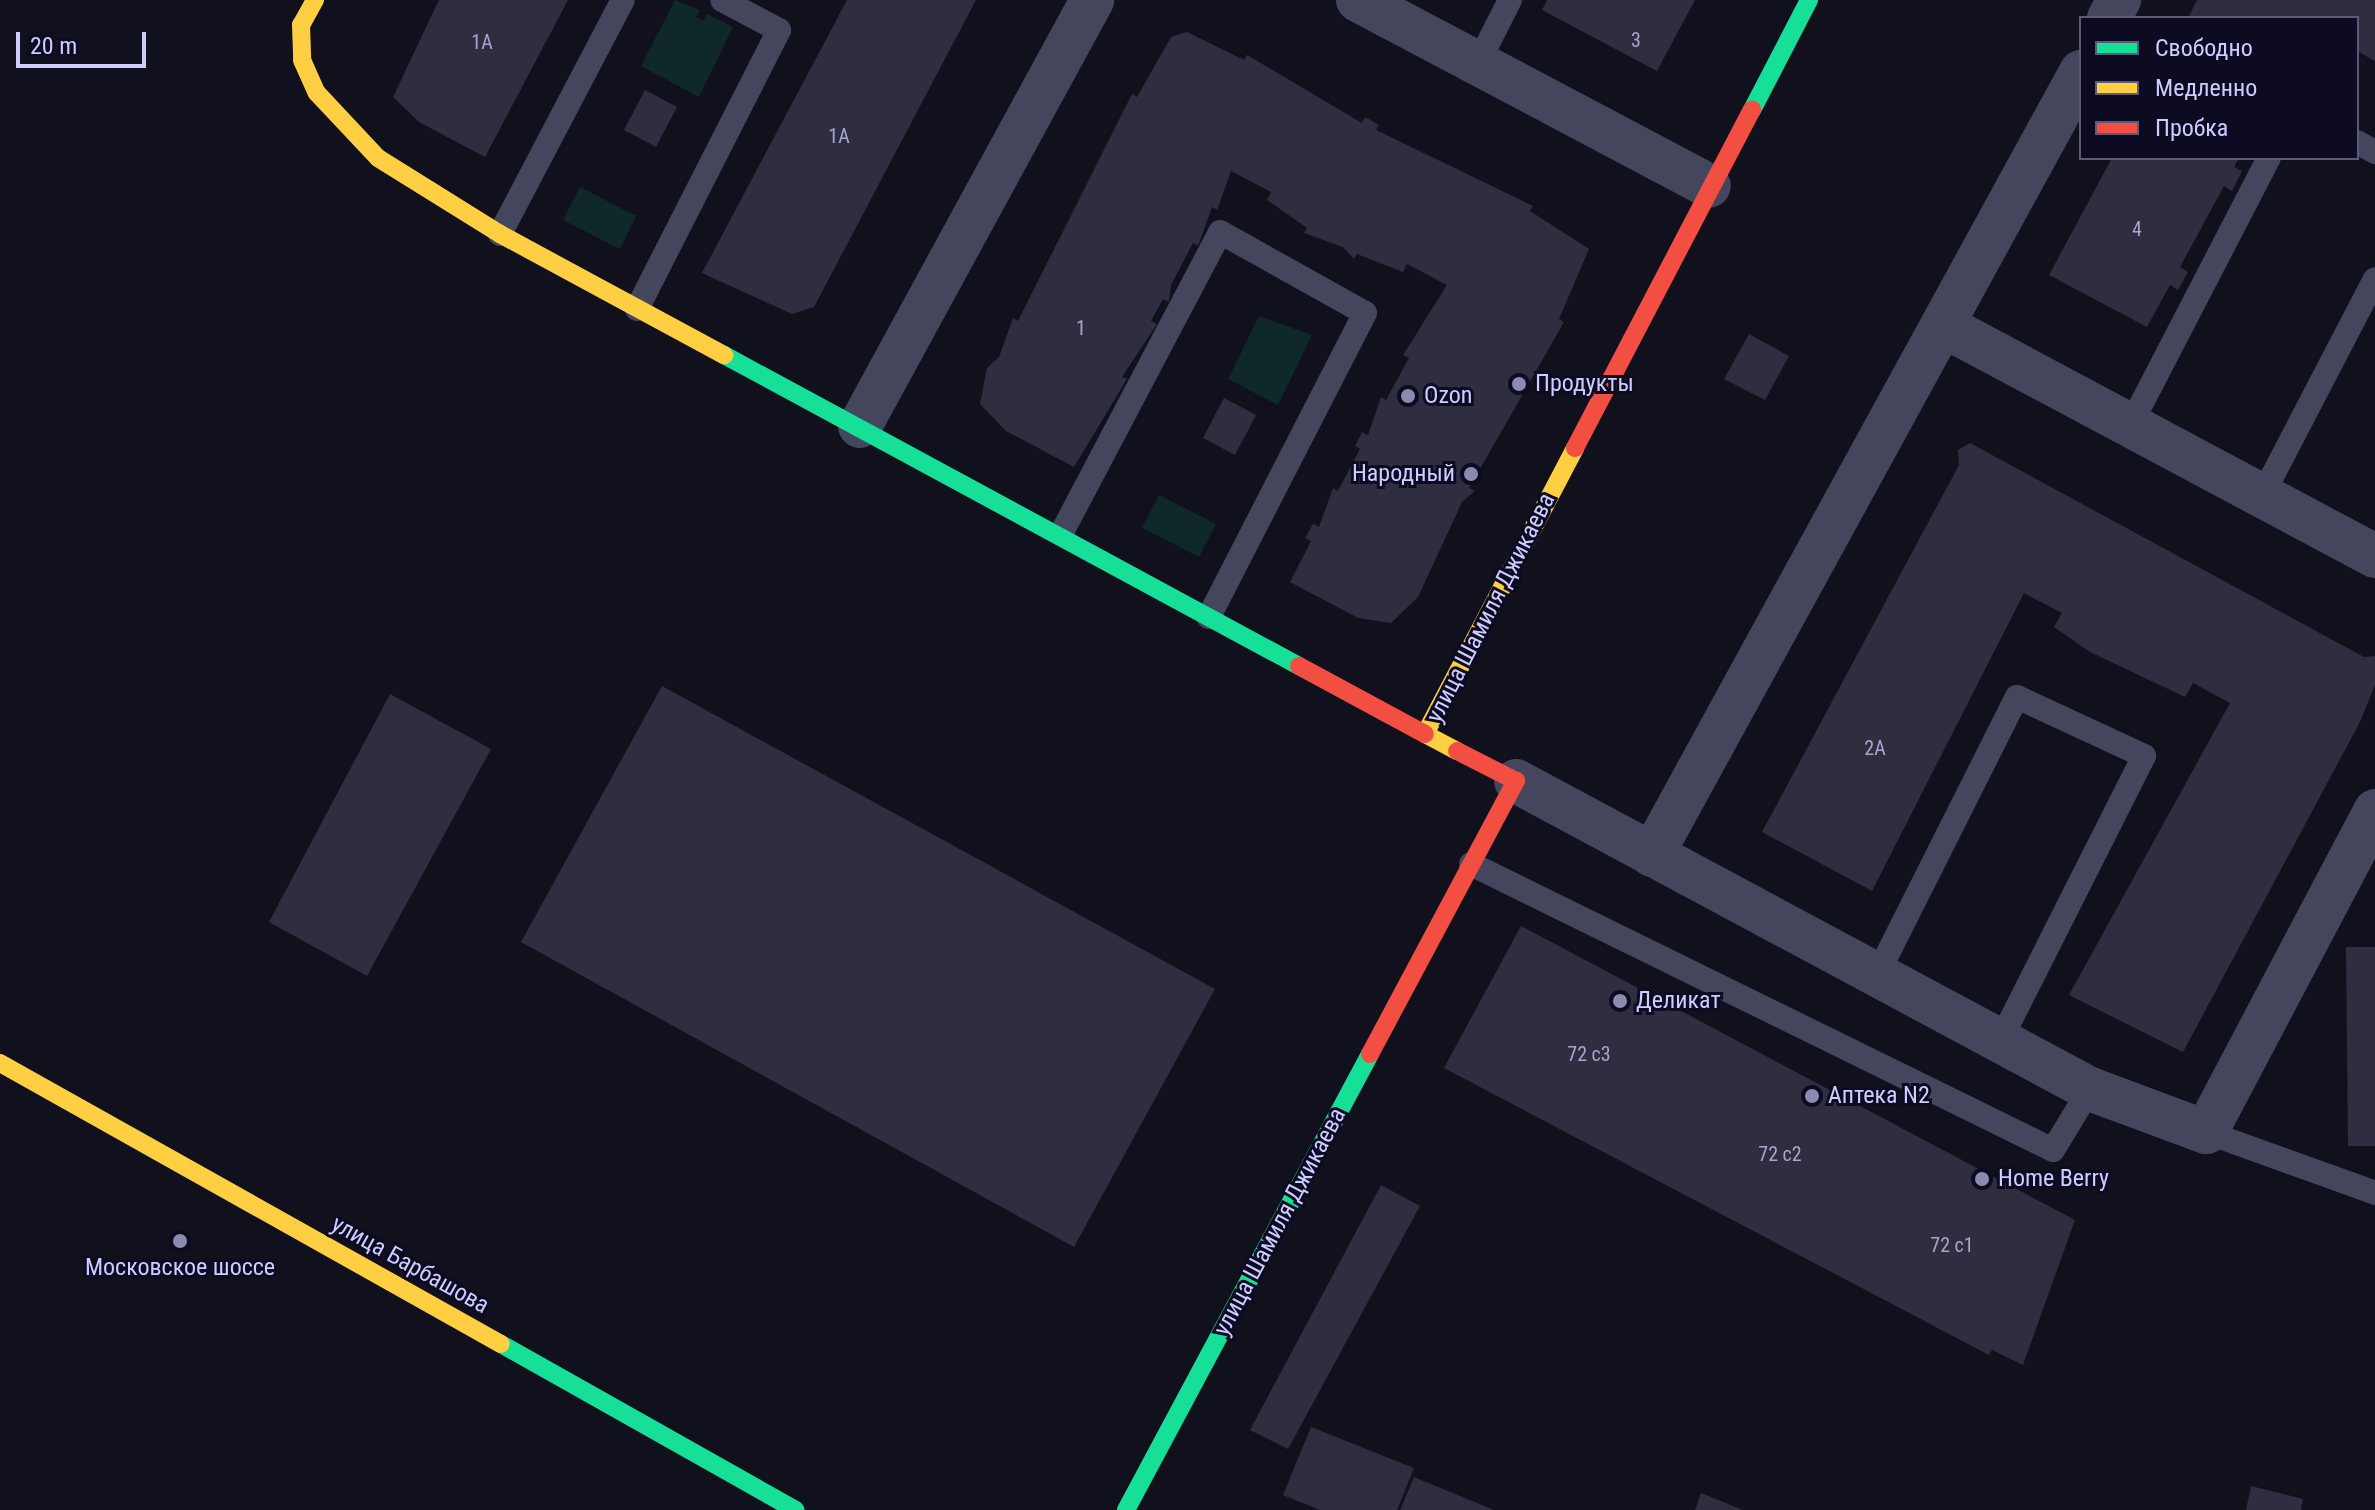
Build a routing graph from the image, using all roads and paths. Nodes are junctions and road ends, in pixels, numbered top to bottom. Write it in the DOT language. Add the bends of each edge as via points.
graph roads {
  1 [pos="287,0"];
  2 [pos="315,0"];
  3 [pos="623,0"];
  4 [pos="722,0"];
  5 [pos="1092,0"];
  6 [pos="1358,0"];
  7 [pos="1510,0"];
  8 [pos="1809,0"];
  9 [pos="301,25"];
  10 [pos="1477,65"];
  11 [pos="2079,76"];
  12 [pos="2268,160"];
  13 [pos="1709,186"];
  14 [pos="500,234"];
  15 [pos="2375,279"];
  16 [pos="637,309"];
  17 [pos="1946,327"];
  18 [pos="2132,422"];
  19 [pos="860,426"];
  20 [pos="2263,494"];
  21 [pos="1061,534"];
  22 [pos="2375,556"];
  23 [pos="1209,617"];
  24 [pos="1425,734"];
  25 [pos="1516,781"];
  26 [pos="2375,811"];
  27 [pos="1652,855"];
  28 [pos="1471,864"];
  29 [pos="1878,973"];
  30 [pos="2000,1041"];
  31 [pos="0,1063"];
  32 [pos="2090,1089"];
  33 [pos="2206,1132"];
  34 [pos="2375,1193"];
  35 [pos="796,1510"];
  36 [pos="1126,1510"];
  1 -- 9 [label="lane"];
  2 -- 9 [label="street"];
  3 -- 14 [label="lane"];
  4 -- 16 [label="lane" via="779,30"];
  5 -- 19 [label="street"];
  6 -- 10 [label="street"];
  7 -- 10 [label="lane"];
  8 -- 13 [label="street, улица Шамиля Джикаева"];
  9 -- 14 [label="street" via="302,60 317,93 378,158"];
  10 -- 13 [label="street"];
  11 -- 17 [label="street"];
  12 -- 18 [label="lane"];
  13 -- 24 [label="street, улица Шамиля Джикаева"];
  14 -- 16 [label="street"];
  15 -- 20 [label="lane"];
  16 -- 19 [label="street"];
  17 -- 18 [label="street"];
  17 -- 27 [label="street"];
  18 -- 20 [label="street"];
  19 -- 21 [label="street"];
  20 -- 22 [label="street"];
  21 -- 23 [label="street"];
  21 -- 23 [label="lane" via="1220,232 1351,305 1365,313"];
  23 -- 24 [label="street"];
  24 -- 25 [label="street, улица Шамиля Джикаева"];
  25 -- 27 [label="street"];
  25 -- 28 [label="street, улица Шамиля Джикаева"];
  26 -- 33 [label="street"];
  27 -- 29 [label="street"];
  28 -- 32 [label="lane" via="2053,1150"];
  28 -- 36 [label="street, улица Шамиля Джикаева"];
  29 -- 30 [label="street"];
  29 -- 30 [label="lane" via="2017,697 2144,756"];
  30 -- 32 [label="street"];
  31 -- 35 [label="street, улица Барбашова"];
  32 -- 33 [label="street"];
  33 -- 34 [label="lane"];
}
